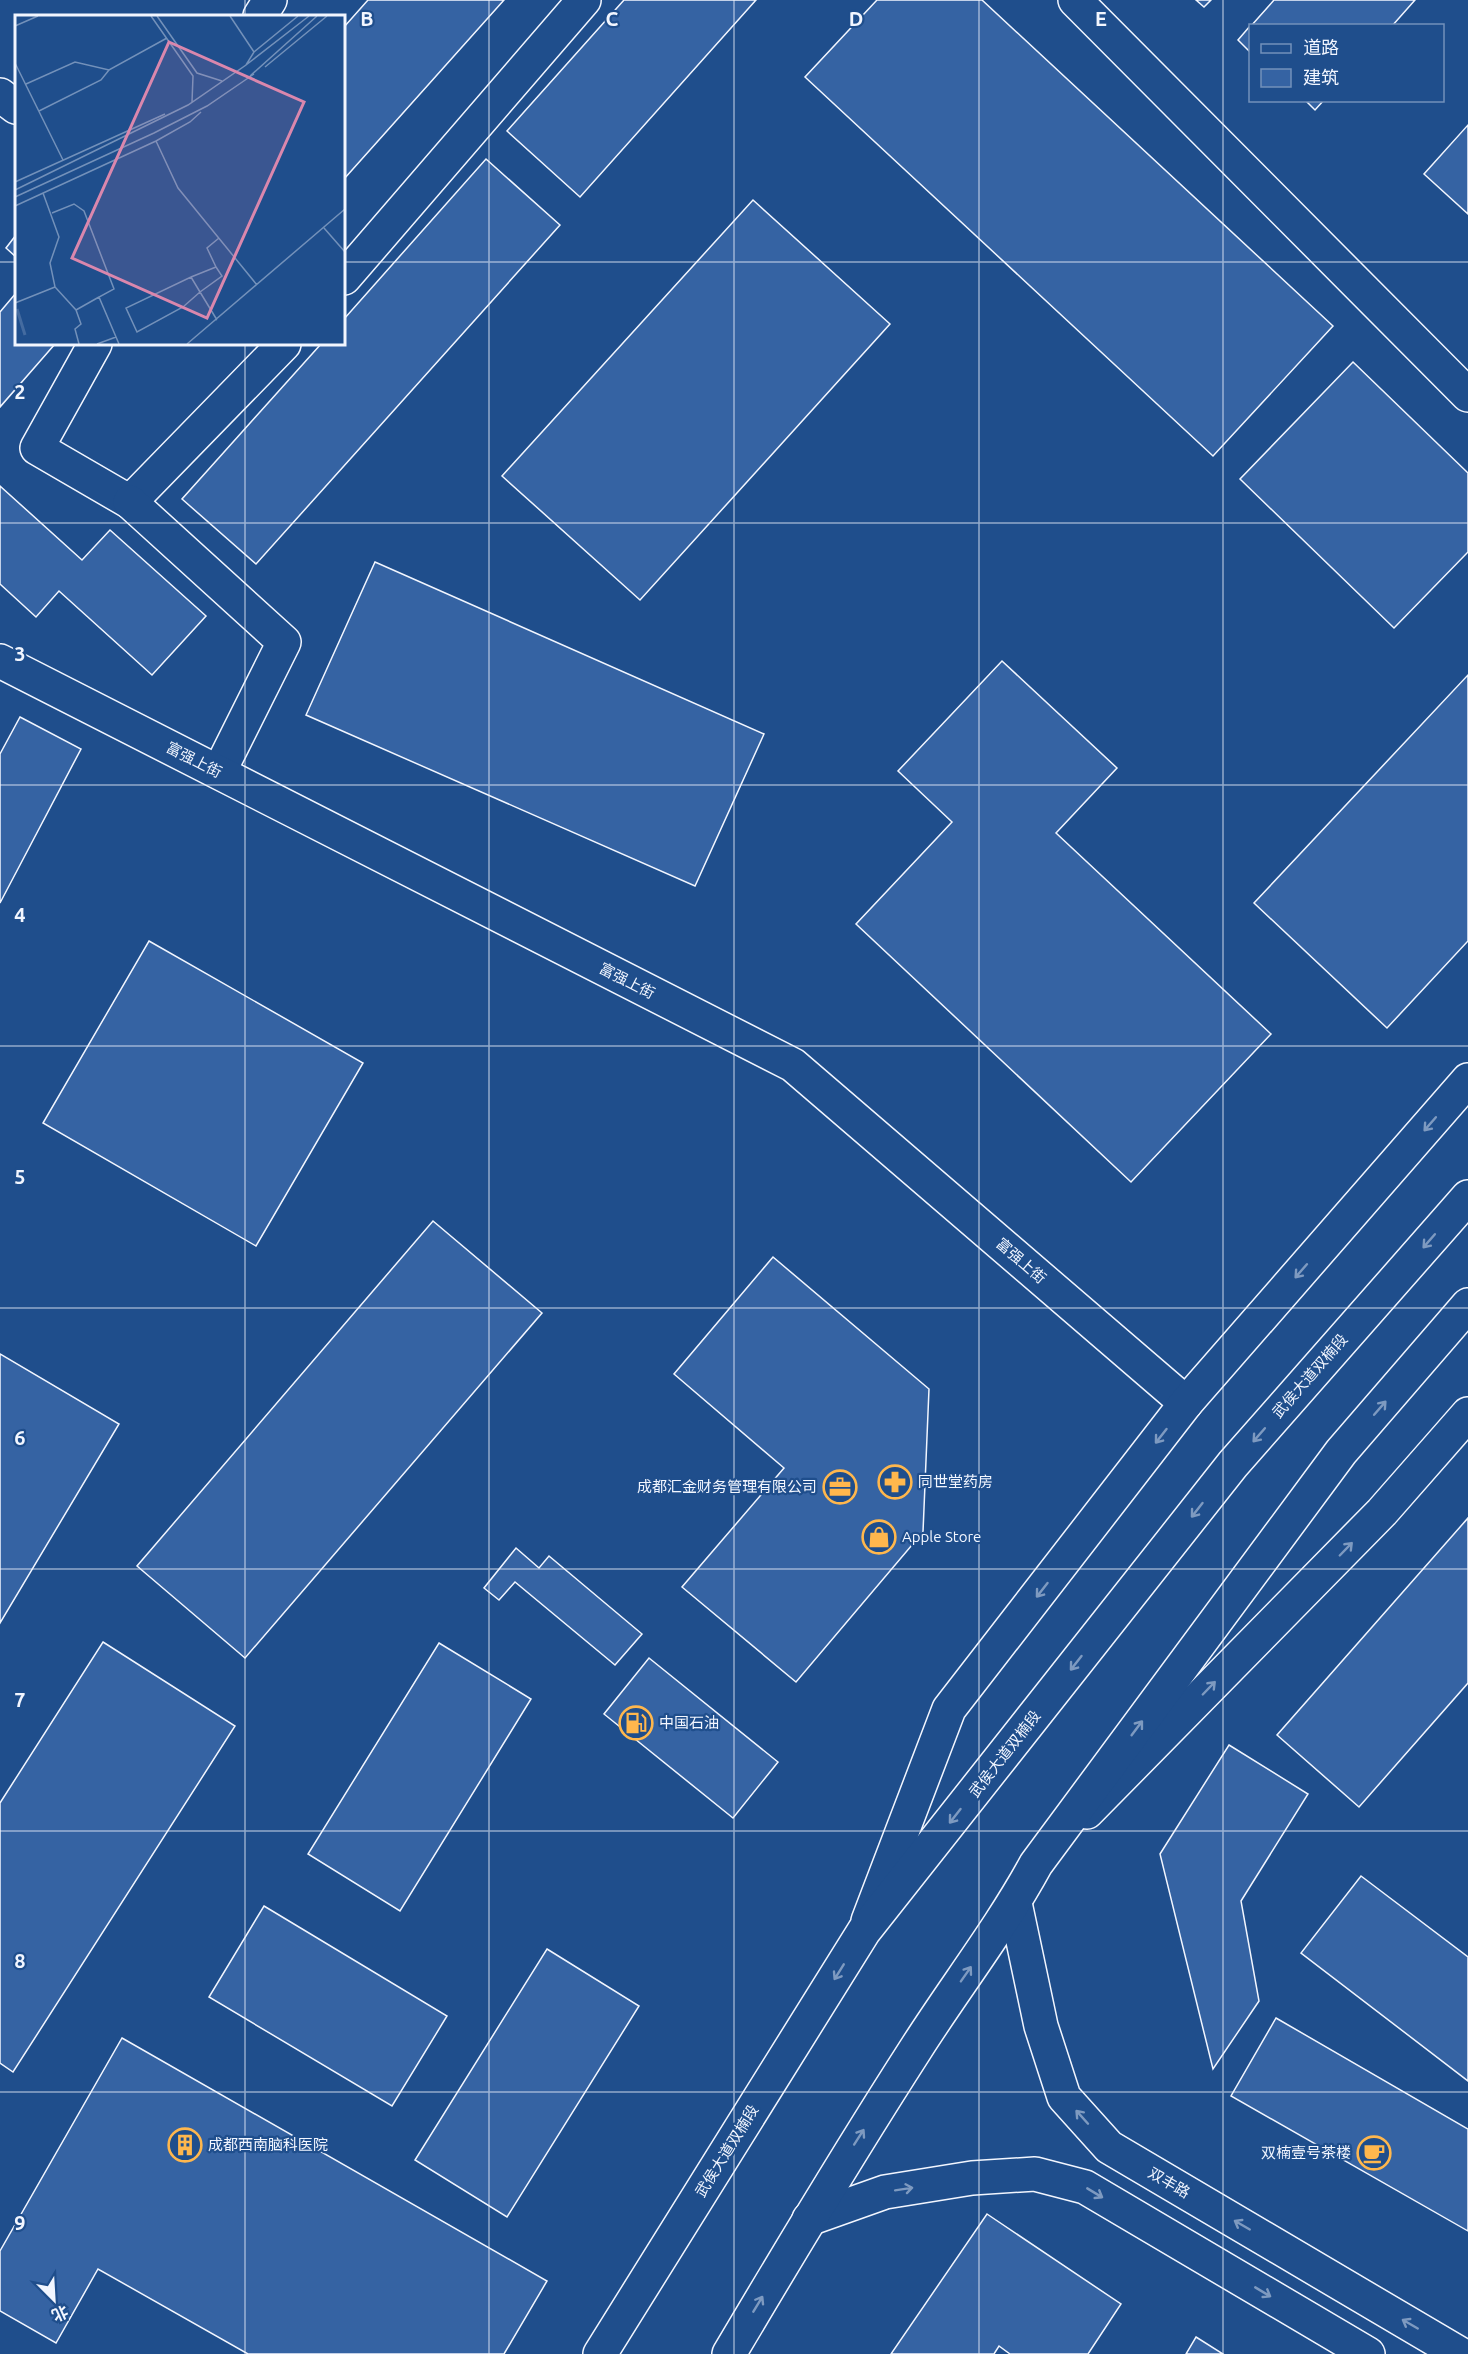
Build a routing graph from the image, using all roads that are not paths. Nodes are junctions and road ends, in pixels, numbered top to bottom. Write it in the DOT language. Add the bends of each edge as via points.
graph roads {
  1 [pos="270,0"];
  2 [pos="584,0"];
  3 [pos="1075,0"];
  4 [pos="261,15"];
  5 [pos="0,95"];
  6 [pos="15,106"];
  7 [pos="345,277"];
  8 [pos="93,345"];
  9 [pos="283,345"];
  10 [pos="1468,395"];
  11 [pos="130,501"];
  12 [pos="0,661"];
  13 [pos="219,772"];
  14 [pos="1468,1080"];
  15 [pos="1468,1197"];
  16 [pos="1468,1305"];
  17 [pos="1186,1403"];
  18 [pos="1468,1414"];
  19 [pos="1036,1864"];
  20 [pos="1015,1903"];
  21 [pos="864,1931"];
  22 [pos="808,2218"];
  23 [pos="600,2354"];
  24 [pos="729,2354"];
  25 [pos="1368,2354"];
  26 [pos="1460,2354"];
  1 -- 4 [label="street"];
  2 -- 7 [label="street"];
  3 -- 10 [label="street"];
  5 -- 6 [label="street"];
  8 -- 11 [label="street" via="37,448"];
  9 -- 11 [label="street"];
  11 -- 13 [label="street" via="284,642"];
  12 -- 13 [label="street, 富强上街"];
  13 -- 17 [label="street, 富强上街" via="793,1065"];
  14 -- 17 [label="street, one-way"];
  15 -- 21 [label="street, 武侯大道双楠段, one-way" via="1233,1464"];
  19 -- 16 [label="street, one-way" via="1341,1452"];
  17 -- 21 [label="street, one-way" via="949,1709"];
  19 -- 18 [label="street, one-way" via="1382,1512"];
  19 -- 20 [label="street"];
  22 -- 20 [label="street, one-way"];
  26 -- 20 [label="street, 双丰路, one-way" via="1109,2147 1064,2097 1041,2026"];
  21 -- 23 [label="street, 武侯大道双楠段, one-way"];
  24 -- 22 [label="street, one-way"];
  22 -- 25 [label="street, one-way" via="885,2192 972,2178 1035,2174 1085,2187"];
}
